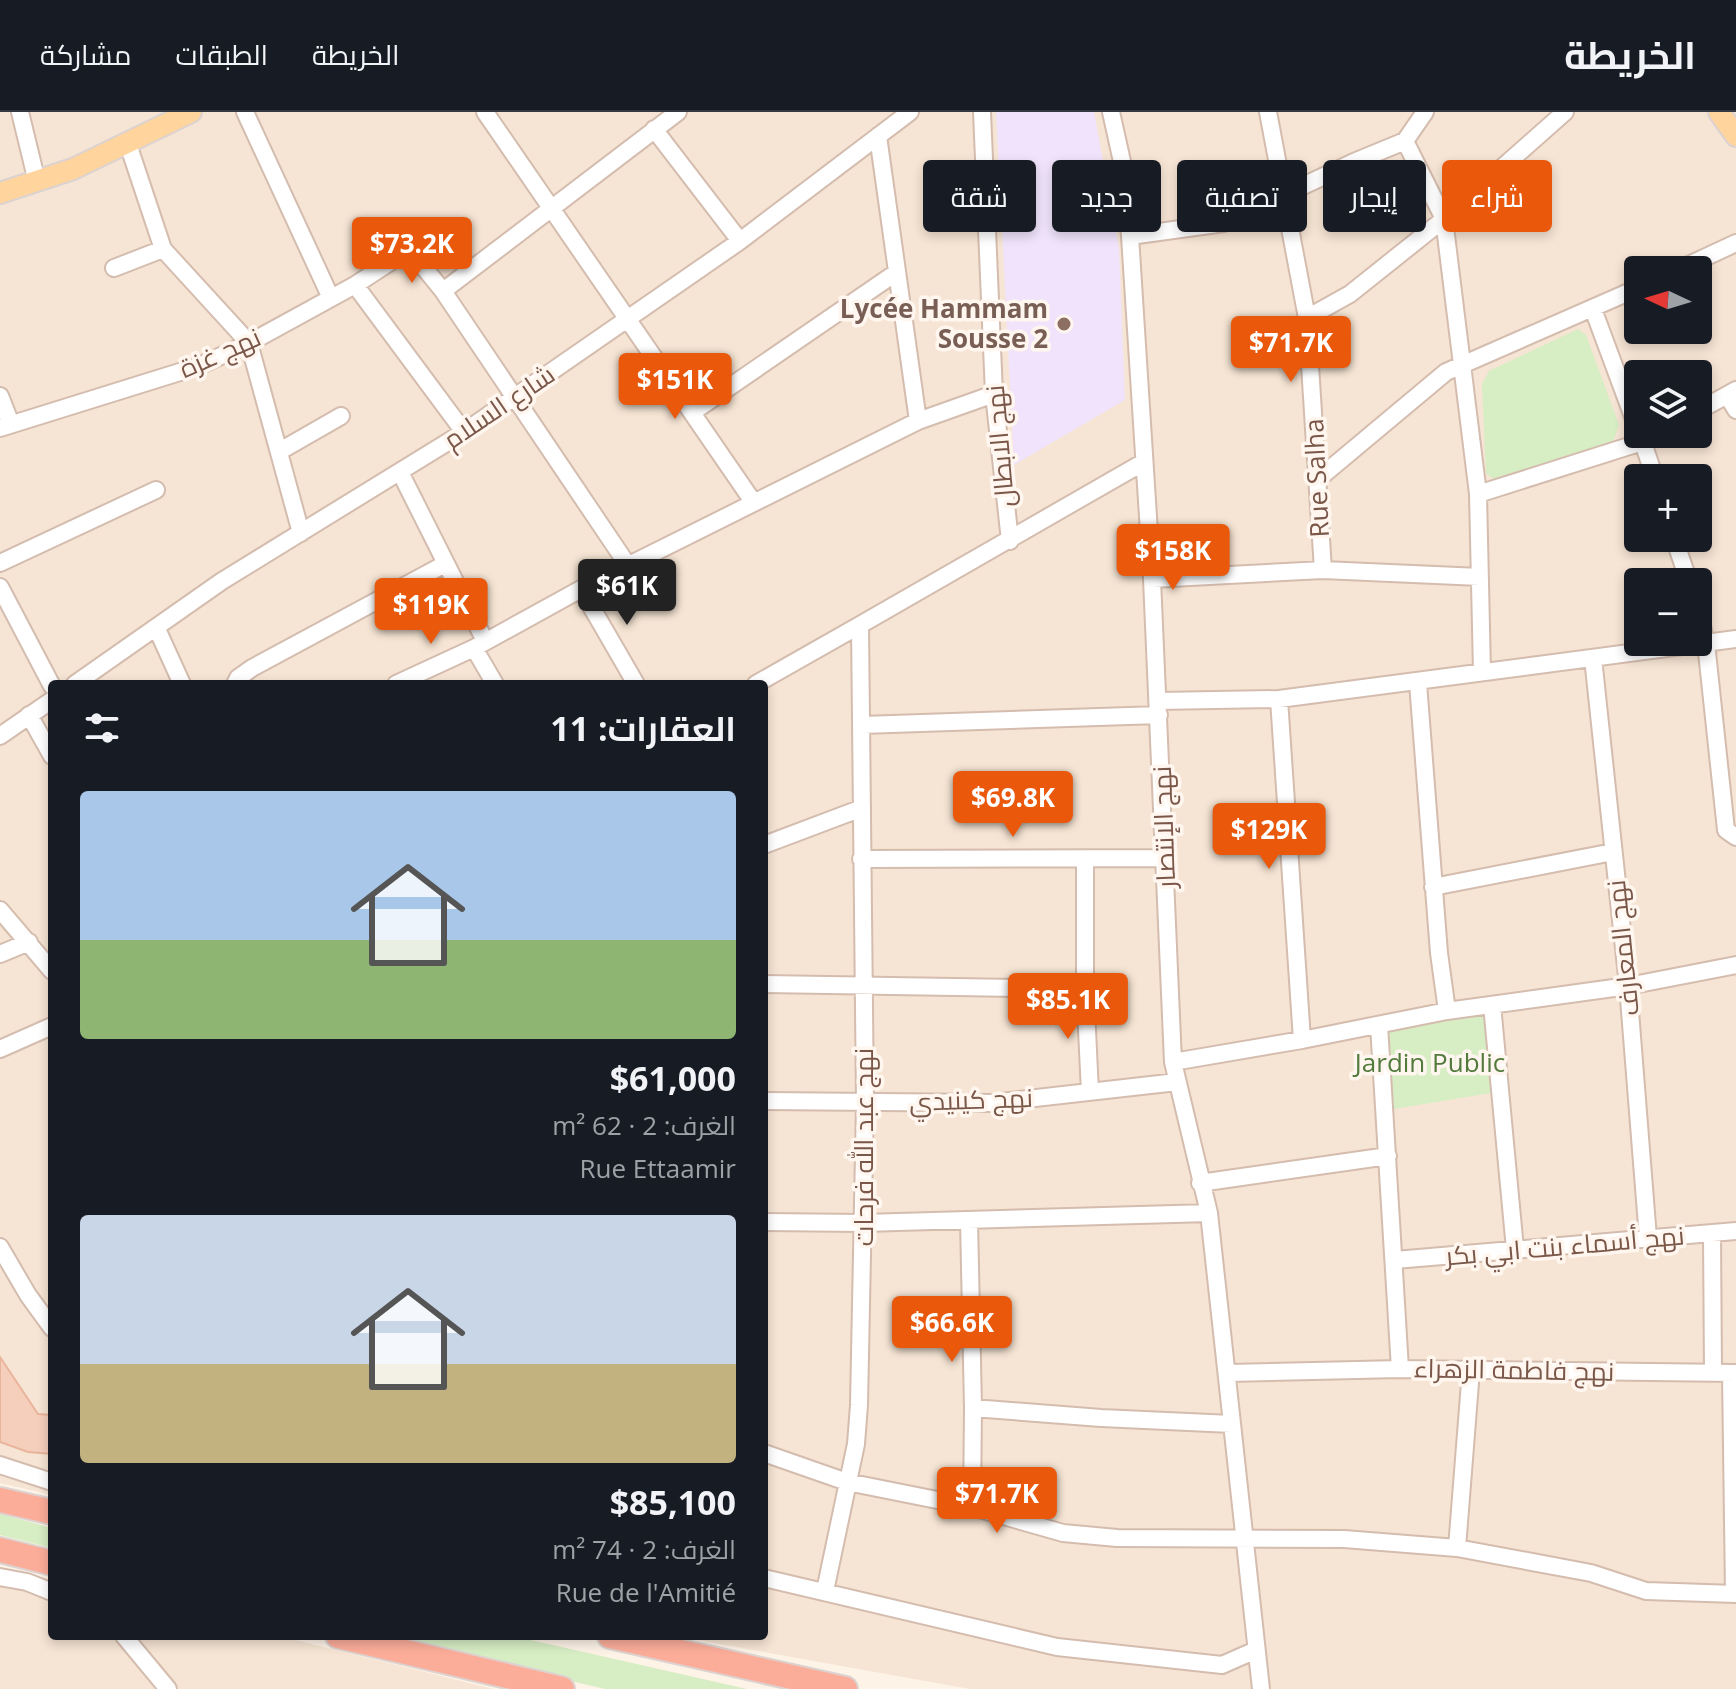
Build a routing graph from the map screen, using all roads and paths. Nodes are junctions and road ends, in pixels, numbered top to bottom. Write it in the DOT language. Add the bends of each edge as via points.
graph roads {
  1 [pos="20,112"];
  2 [pos="191,112"];
  3 [pos="245,112"];
  4 [pos="485,112"];
  5 [pos="678,112"];
  6 [pos="910,112"];
  7 [pos="982,112"];
  8 [pos="1111,112"];
  9 [pos="1268,112"];
  10 [pos="1425,112"];
  11 [pos="1565,112"];
  12 [pos="1719,112"];
  13 [pos="655,120"];
  14 [pos="878,136"];
  15 [pos="1736,136"];
  16 [pos="1405,141"];
  17 [pos="128,144"];
  18 [pos="1278,160"];
  19 [pos="1511,160"];
  20 [pos="37,182"];
  21 [pos="1307,184"];
  22 [pos="0,193"];
  23 [pos="551,208"];
  24 [pos="1442,215"];
  25 [pos="1442,221"];
  26 [pos="1177,230"];
  27 [pos="1292,232"];
  28 [pos="1446,232"];
  29 [pos="1130,236"];
  30 [pos="740,241"];
  31 [pos="1736,243"];
  32 [pos="163,249"];
  33 [pos="1708,256"];
  34 [pos="114,268"];
  35 [pos="897,272"];
  36 [pos="355,285"];
  37 [pos="443,291"];
  38 [pos="1624,295"];
  39 [pos="330,296"];
  40 [pos="1593,309"];
  41 [pos="1307,318"];
  42 [pos="626,319"];
  43 [pos="249,343"];
  44 [pos="1463,363"];
  45 [pos="1624,386"];
  46 [pos="994,394"];
  47 [pos="0,396"];
  48 [pos="516,396"];
  49 [pos="1733,398"];
  50 [pos="1712,406"];
  51 [pos="693,412"];
  52 [pos="341,416"];
  53 [pos="918,421"];
  54 [pos="6,426"];
  55 [pos="464,432"];
  56 [pos="1624,442"];
  57 [pos="280,451"];
  58 [pos="1144,462"];
  59 [pos="400,472"];
  60 [pos="1318,479"];
  61 [pos="156,490"];
  62 [pos="1478,494"];
  63 [pos="754,503"];
  64 [pos="301,533"];
  65 [pos="1010,541"];
  66 [pos="0,563"];
  67 [pos="445,564"];
  68 [pos="629,567"];
  69 [pos="1323,570"];
  70 [pos="1480,577"];
  71 [pos="1152,579"];
  72 [pos="0,587"];
  73 [pos="581,589"];
  74 [pos="860,625"];
  75 [pos="157,629"];
  76 [pos="1736,639"];
  77 [pos="1712,642"];
  78 [pos="480,644"];
  79 [pos="1624,654"];
  80 [pos="1707,656"];
  81 [pos="1593,658"];
  82 [pos="1482,672"];
  83 [pos="49,680"];
  84 [pos="81,680"];
  85 [pos="180,680"];
  86 [pos="237,680"];
  87 [pos="404,680"];
  88 [pos="494,680"];
  89 [pos="634,680"];
  90 [pos="763,680"];
  91 [pos="1418,683"];
  92 [pos="1279,699"];
  93 [pos="48,703"];
  94 [pos="1159,708"];
  95 [pos="29,715"];
  96 [pos="862,725"];
  97 [pos="0,736"];
  98 [pos="48,749"];
  99 [pos="862,808"];
  100 [pos="1736,837"];
  101 [pos="768,843"];
  102 [pos="1613,852"];
  103 [pos="1166,858"];
  104 [pos="861,859"];
  105 [pos="1085,859"];
  106 [pos="1433,887"];
  107 [pos="0,910"];
  108 [pos="29,942"];
  109 [pos="0,954"];
  110 [pos="1736,965"];
  111 [pos="48,966"];
  112 [pos="768,984"];
  113 [pos="1628,986"];
  114 [pos="864,987"];
  115 [pos="1085,989"];
  116 [pos="1492,1005"];
  117 [pos="1447,1011"];
  118 [pos="1379,1025"];
  119 [pos="48,1028"];
  120 [pos="1302,1040"];
  121 [pos="0,1049"];
  122 [pos="1173,1062"];
  123 [pos="1177,1082"];
  124 [pos="1090,1092"];
  125 [pos="768,1101"];
  126 [pos="865,1103"];
  127 [pos="1388,1156"];
  128 [pos="1200,1183"];
  129 [pos="1209,1213"];
  130 [pos="969,1220"];
  131 [pos="768,1222"];
  132 [pos="864,1223"];
  133 [pos="1736,1231"];
  134 [pos="1712,1233"];
  135 [pos="1648,1238"];
  136 [pos="0,1247"];
  137 [pos="1515,1249"];
  138 [pos="1395,1260"];
  139 [pos="48,1322"];
  140 [pos="1400,1369"];
  141 [pos="1471,1370"];
  142 [pos="1228,1373"];
  143 [pos="1713,1373"];
  144 [pos="1733,1373"];
  145 [pos="973,1408"];
  146 [pos="1232,1424"];
  147 [pos="768,1454"];
  148 [pos="0,1465"];
  149 [pos="48,1481"];
  150 [pos="847,1482"];
  151 [pos="0,1500"];
  152 [pos="972,1507"];
  153 [pos="48,1511"];
  154 [pos="1243,1538"];
  155 [pos="1457,1548"];
  156 [pos="0,1550"];
  157 [pos="48,1562"];
  158 [pos="0,1577"];
  159 [pos="768,1579"];
  160 [pos="48,1590"];
  161 [pos="825,1591"];
  162 [pos="1735,1594"];
  163 [pos="127,1640"];
  164 [pos="355,1640"];
  165 [pos="635,1640"];
  166 [pos="1256,1650"];
  167 [pos="168,1689"];
  168 [pos="562,1689"];
  169 [pos="845,1689"];
  170 [pos="1261,1689"];
  1 -- 20 [label="street"];
  2 -- 17 [label="main road"];
  3 -- 39 [label="street"];
  4 -- 23 [label="street"];
  5 -- 13 [label="street"];
  6 -- 14 [label="street, شارع السلام"];
  7 -- 46 [label="street, نهج الابطال"];
  8 -- 29 [label="street, نهج الإنتصار"];
  9 -- 18 [label="street, Rue Salha"];
  10 -- 16 [label="street"];
  11 -- 19 [label="street"];
  12 -- 15 [label="main road"];
  13 -- 23 [label="street"];
  13 -- 30 [label="street"];
  14 -- 30 [label="street, شارع السلام"];
  14 -- 35 [label="street"];
  16 -- 21 [label="street"];
  16 -- 24 [label="street"];
  17 -- 20 [label="main road"];
  17 -- 32 [label="street"];
  20 -- 22 [label="main road"];
  23 -- 37 [label="street"];
  23 -- 42 [label="street"];
  25 -- 41 [label="street" via="1350,294"];
  26 -- 29 [label="street"];
  27 -- 41 [label="street, Rue Salha"];
  28 -- 44 [label="street"];
  29 -- 58 [label="street, نهج الإنتصار"];
  30 -- 42 [label="street, شارع السلام"];
  31 -- 33 [label="street"];
  32 -- 34 [label="street"];
  32 -- 43 [label="street"];
  35 -- 51 [label="street"];
  35 -- 53 [label="street"];
  36 -- 37 [label="street, نهج غزة" via="407,251"];
  36 -- 39 [label="street, نهج غزة"];
  36 -- 55 [label="street"];
  37 -- 48 [label="street"];
  38 -- 40 [label="street"];
  39 -- 43 [label="street, نهج غزة"];
  40 -- 44 [label="street"];
  40 -- 45 [label="street"];
  41 -- 60 [label="street, Rue Salha"];
  42 -- 48 [label="street, شارع السلام"];
  42 -- 51 [label="street"];
  43 -- 54 [label="street, نهج غزة" via="154,382"];
  43 -- 57 [label="street"];
  44 -- 60 [label="street" via="1428,384"];
  44 -- 62 [label="street"];
  46 -- 53 [label="street"];
  46 -- 65 [label="street, نهج الابطال"];
  47 -- 54 [label="street"];
  48 -- 55 [label="street, شارع السلام"];
  48 -- 68 [label="street"];
  49 -- 50 [label="street"];
  51 -- 63 [label="street"];
  52 -- 57 [label="street"];
  53 -- 63 [label="street"];
  55 -- 59 [label="street, شارع السلام"];
  56 -- 62 [label="street"];
  57 -- 64 [label="street"];
  58 -- 65 [label="street"];
  58 -- 71 [label="street, نهج الإنتصار"];
  59 -- 64 [label="street, شارع السلام"];
  59 -- 67 [label="street"];
  60 -- 69 [label="street, Rue Salha"];
  61 -- 66 [label="street"];
  62 -- 70 [label="street"];
  63 -- 68 [label="street"];
  64 -- 75 [label="street, شارع السلام"];
  65 -- 74 [label="street"];
  67 -- 78 [label="street" via="464,596"];
  67 -- 86 [label="street"];
  68 -- 73 [label="street"];
  69 -- 70 [label="street"];
  69 -- 71 [label="street"];
  70 -- 82 [label="street"];
  71 -- 94 [label="street, نهج الإنتصار"];
  72 -- 83 [label="street"];
  73 -- 78 [label="street"];
  73 -- 89 [label="street"];
  74 -- 90 [label="street"];
  74 -- 96 [label="street, نهج عبد الله فرحات"];
  75 -- 84 [label="street, شارع السلام"];
  75 -- 85 [label="street"];
  76 -- 77 [label="street"];
  78 -- 87 [label="street"];
  78 -- 88 [label="street"];
  79 -- 81 [label="street"];
  80 -- 100 [label="street" via="1726,830"];
  81 -- 82 [label="street"];
  81 -- 102 [label="street, نهج المعارف"];
  82 -- 91 [label="street"];
  91 -- 92 [label="street"];
  91 -- 106 [label="street"];
  92 -- 94 [label="street"];
  92 -- 120 [label="street"];
  93 -- 95 [label="street"];
  94 -- 96 [label="street"];
  94 -- 103 [label="street, نهج الإنتصار"];
  95 -- 97 [label="street"];
  95 -- 98 [label="street"];
  96 -- 99 [label="street, نهج عبد الله فرحات"];
  99 -- 101 [label="street"];
  99 -- 104 [label="street, نهج عبد الله فرحات"];
  102 -- 106 [label="street"];
  102 -- 113 [label="street, نهج المعارف"];
  103 -- 105 [label="street"];
  103 -- 122 [label="street, نهج الإنتصار"];
  104 -- 105 [label="street"];
  104 -- 114 [label="street, نهج عبد الله فرحات"];
  105 -- 115 [label="street"];
  106 -- 117 [label="street"];
  107 -- 108 [label="street"];
  108 -- 109 [label="street"];
  108 -- 111 [label="street"];
  110 -- 113 [label="street"];
  112 -- 114 [label="street"];
  113 -- 116 [label="street"];
  113 -- 135 [label="street, نهج المعارف"];
  114 -- 115 [label="street"];
  114 -- 126 [label="street, نهج عبد الله فرحات"];
  115 -- 124 [label="street"];
  116 -- 117 [label="street"];
  116 -- 137 [label="street"];
  117 -- 118 [label="street"];
  118 -- 120 [label="street"];
  118 -- 127 [label="street, نهج فاطمة الزهراء"];
  119 -- 121 [label="street"];
  120 -- 122 [label="street"];
  122 -- 123 [label="street, نهج الإنتصار"];
  123 -- 124 [label="street, نهج كينيدي"];
  123 -- 128 [label="street, نهج الإنتصار"];
  124 -- 126 [label="street, نهج كينيدي" via="992,1103"];
  125 -- 126 [label="street, نهج كينيدي"];
  126 -- 132 [label="street, نهج عبد الله فرحات"];
  127 -- 128 [label="street"];
  127 -- 138 [label="street, نهج فاطمة الزهراء"];
  128 -- 129 [label="street, نهج الإنتصار"];
  129 -- 130 [label="street"];
  129 -- 142 [label="street, نهج الإنتصار"];
  130 -- 132 [label="street"];
  130 -- 145 [label="street"];
  131 -- 132 [label="street"];
  132 -- 150 [label="street, نهج عبد الله فرحات" via="859,1405"];
  133 -- 134 [label="street, نهج أسماء بنت ابي بكر"];
  134 -- 135 [label="street, نهج أسماء بنت ابي بكر"];
  134 -- 143 [label="street"];
  135 -- 137 [label="street, نهج أسماء بنت ابي بكر"];
  136 -- 139 [label="street"];
  137 -- 138 [label="street, نهج أسماء بنت ابي بكر"];
  138 -- 140 [label="street, نهج فاطمة الزهراء"];
  140 -- 141 [label="street, نهج فاطمة الزهراء"];
  140 -- 142 [label="street"];
  141 -- 143 [label="street, نهج فاطمة الزهراء"];
  141 -- 155 [label="street"];
  142 -- 146 [label="street, نهج الإنتصار"];
  143 -- 144 [label="street, نهج فاطمة الزهراء"];
  144 -- 162 [label="street"];
  145 -- 146 [label="street"];
  145 -- 152 [label="street"];
  146 -- 154 [label="street, نهج الإنتصار"];
  147 -- 150 [label="street"];
  148 -- 149 [label="street"];
  150 -- 152 [label="street"];
  150 -- 161 [label="street, نهج عبد الله فرحات"];
  151 -- 153 [label="highway"];
  152 -- 154 [label="street" via="1063,1533"];
  154 -- 155 [label="street"];
  154 -- 166 [label="street, نهج الإنتصار"];
  155 -- 162 [label="street" via="1591,1573 1646,1591"];
  156 -- 157 [label="highway"];
  158 -- 160 [label="street"];
  159 -- 161 [label="street"];
  161 -- 166 [label="street" via="1057,1647 1222,1665"];
  163 -- 167 [label="street"];
  164 -- 168 [label="highway"];
  165 -- 169 [label="highway"];
  166 -- 170 [label="street, نهج الإنتصار"];
}
